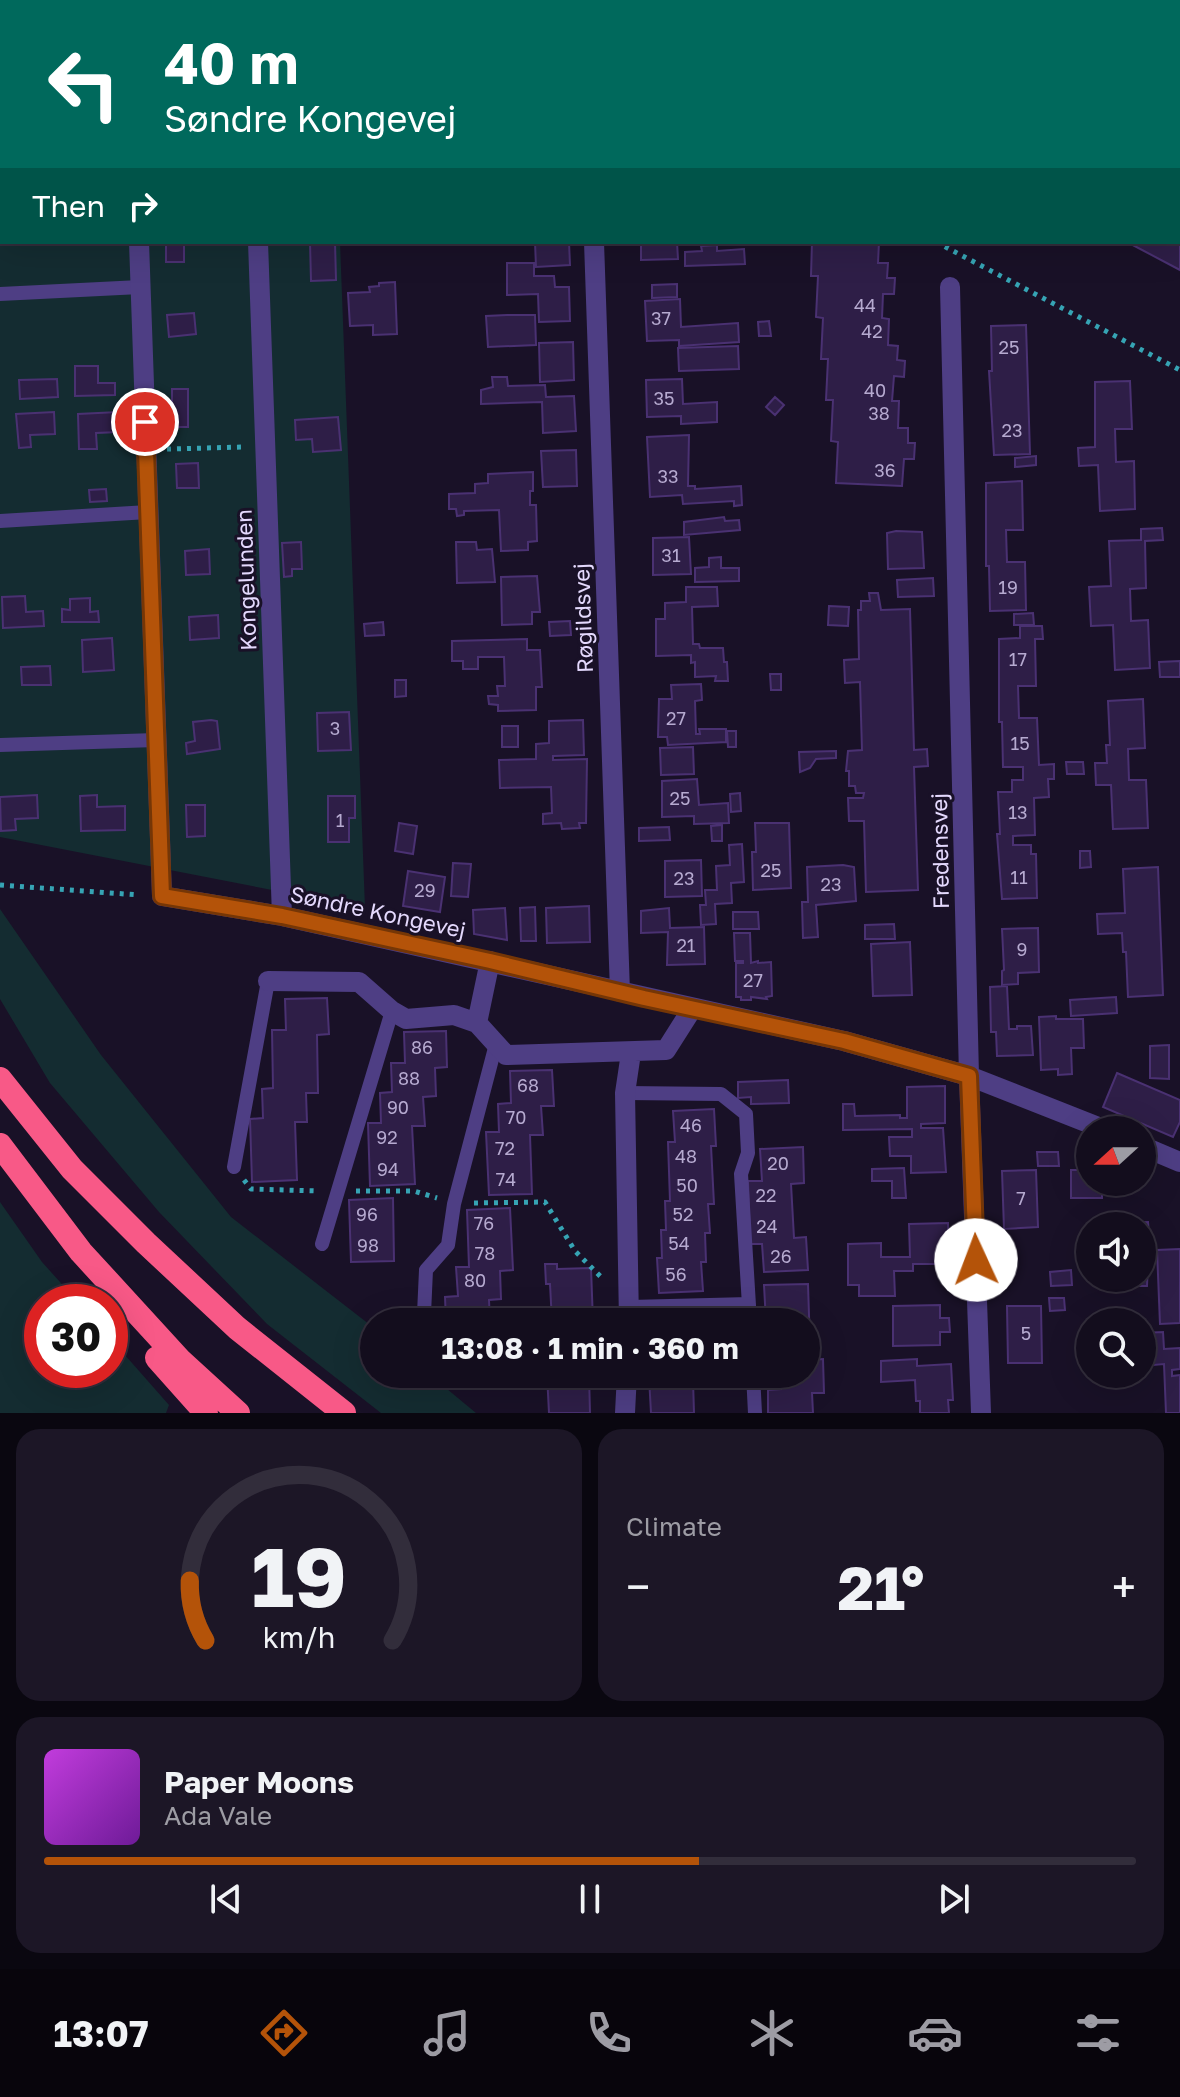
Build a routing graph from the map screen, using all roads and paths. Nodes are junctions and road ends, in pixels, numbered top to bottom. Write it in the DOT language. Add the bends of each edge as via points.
graph roads {
  1 [pos="139,244"];
  2 [pos="258,244"];
  3 [pos="594,244"];
  4 [pos="940,244"];
  5 [pos="140,287"];
  6 [pos="950,287"];
  7 [pos="0,294"];
  8 [pos="1180,370"];
  9 [pos="265,446"];
  10 [pos="146,449"];
  11 [pos="148,512"];
  12 [pos="0,521"];
  13 [pos="156,740"];
  14 [pos="0,745"];
  15 [pos="0,885"];
  16 [pos="162,896"];
  17 [pos="282,916"];
  18 [pos="490,961"];
  19 [pos="268,981"];
  20 [pos="620,992"];
  21 [pos="692,1009"];
  22 [pos="392,1011"];
  23 [pos="477,1023"];
  24 [pos="496,1044"];
  25 [pos="631,1053"];
  26 [pos="969,1076"];
  27 [pos="0,1079"];
  28 [pos="625,1093"];
  29 [pos="1076,1118"];
  30 [pos="0,1145"];
  31 [pos="1156,1152"];
  32 [pos="1180,1162"];
  33 [pos="234,1167"];
  34 [pos="322,1244"];
  35 [pos="81,1252"];
  36 [pos="749,1304"];
  37 [pos="424,1308"];
  38 [pos="630,1308"];
  39 [pos="701,1308"];
  40 [pos="749,1308"];
  41 [pos="626,1388"];
  42 [pos="754,1388"];
  43 [pos="206,1413"];
  44 [pos="238,1413"];
  45 [pos="344,1413"];
  46 [pos="625,1413"];
  47 [pos="755,1413"];
  48 [pos="981,1413"];
  1 -- 5 [label="street"];
  2 -- 9 [label="street, Kongelunden"];
  3 -- 20 [label="street, Røgildsvej"];
  4 -- 8 [label="path"];
  5 -- 7 [label="lane"];
  5 -- 10 [label="street"];
  6 -- 26 [label="street, Fredensvej"];
  9 -- 10 [label="path"];
  9 -- 17 [label="street, Kongelunden"];
  10 -- 11 [label="street"];
  11 -- 12 [label="lane"];
  11 -- 13 [label="street"];
  13 -- 14 [label="lane"];
  13 -- 16 [label="street"];
  15 -- 16 [label="path"];
  16 -- 17 [label="street, Søndre Kongevej"];
  17 -- 18 [label="street, Søndre Kongevej"];
  18 -- 20 [label="street, Søndre Kongevej"];
  18 -- 23 [label="street, Søndre Kongevej"];
  19 -- 22 [label="street" via="359,982"];
  19 -- 33 [label="lane"];
  20 -- 21 [label="street, Søndre Kongevej"];
  21 -- 25 [label="street" via="666,1050"];
  21 -- 26 [label="street, Søndre Kongevej" via="844,1041"];
  22 -- 23 [label="street" via="406,1019 454,1015"];
  22 -- 34 [label="lane"];
  23 -- 24 [label="street"];
  24 -- 25 [label="street" via="506,1055"];
  24 -- 37 [label="lane" via="448,1245 426,1270"];
  25 -- 28 [label="street"];
  26 -- 29 [label="street, Søndre Kongevej"];
  26 -- 48 [label="street, Fredensvej"];
  27 -- 45 [label="highway" via="72,1169 146,1243 237,1328"];
  28 -- 36 [label="lane" via="721,1094 746,1114 748,1153 741,1174"];
  28 -- 38 [label="street"];
  30 -- 35 [label="highway"];
  31 -- 32 [label="street"];
  35 -- 43 [label="highway" via="118,1314"];
  35 -- 44 [label="highway" via="180,1360"];
  36 -- 39 [label="lane"];
  36 -- 40 [label="lane"];
  41 -- 46 [label="street"];
  42 -- 47 [label="lane"];
}
